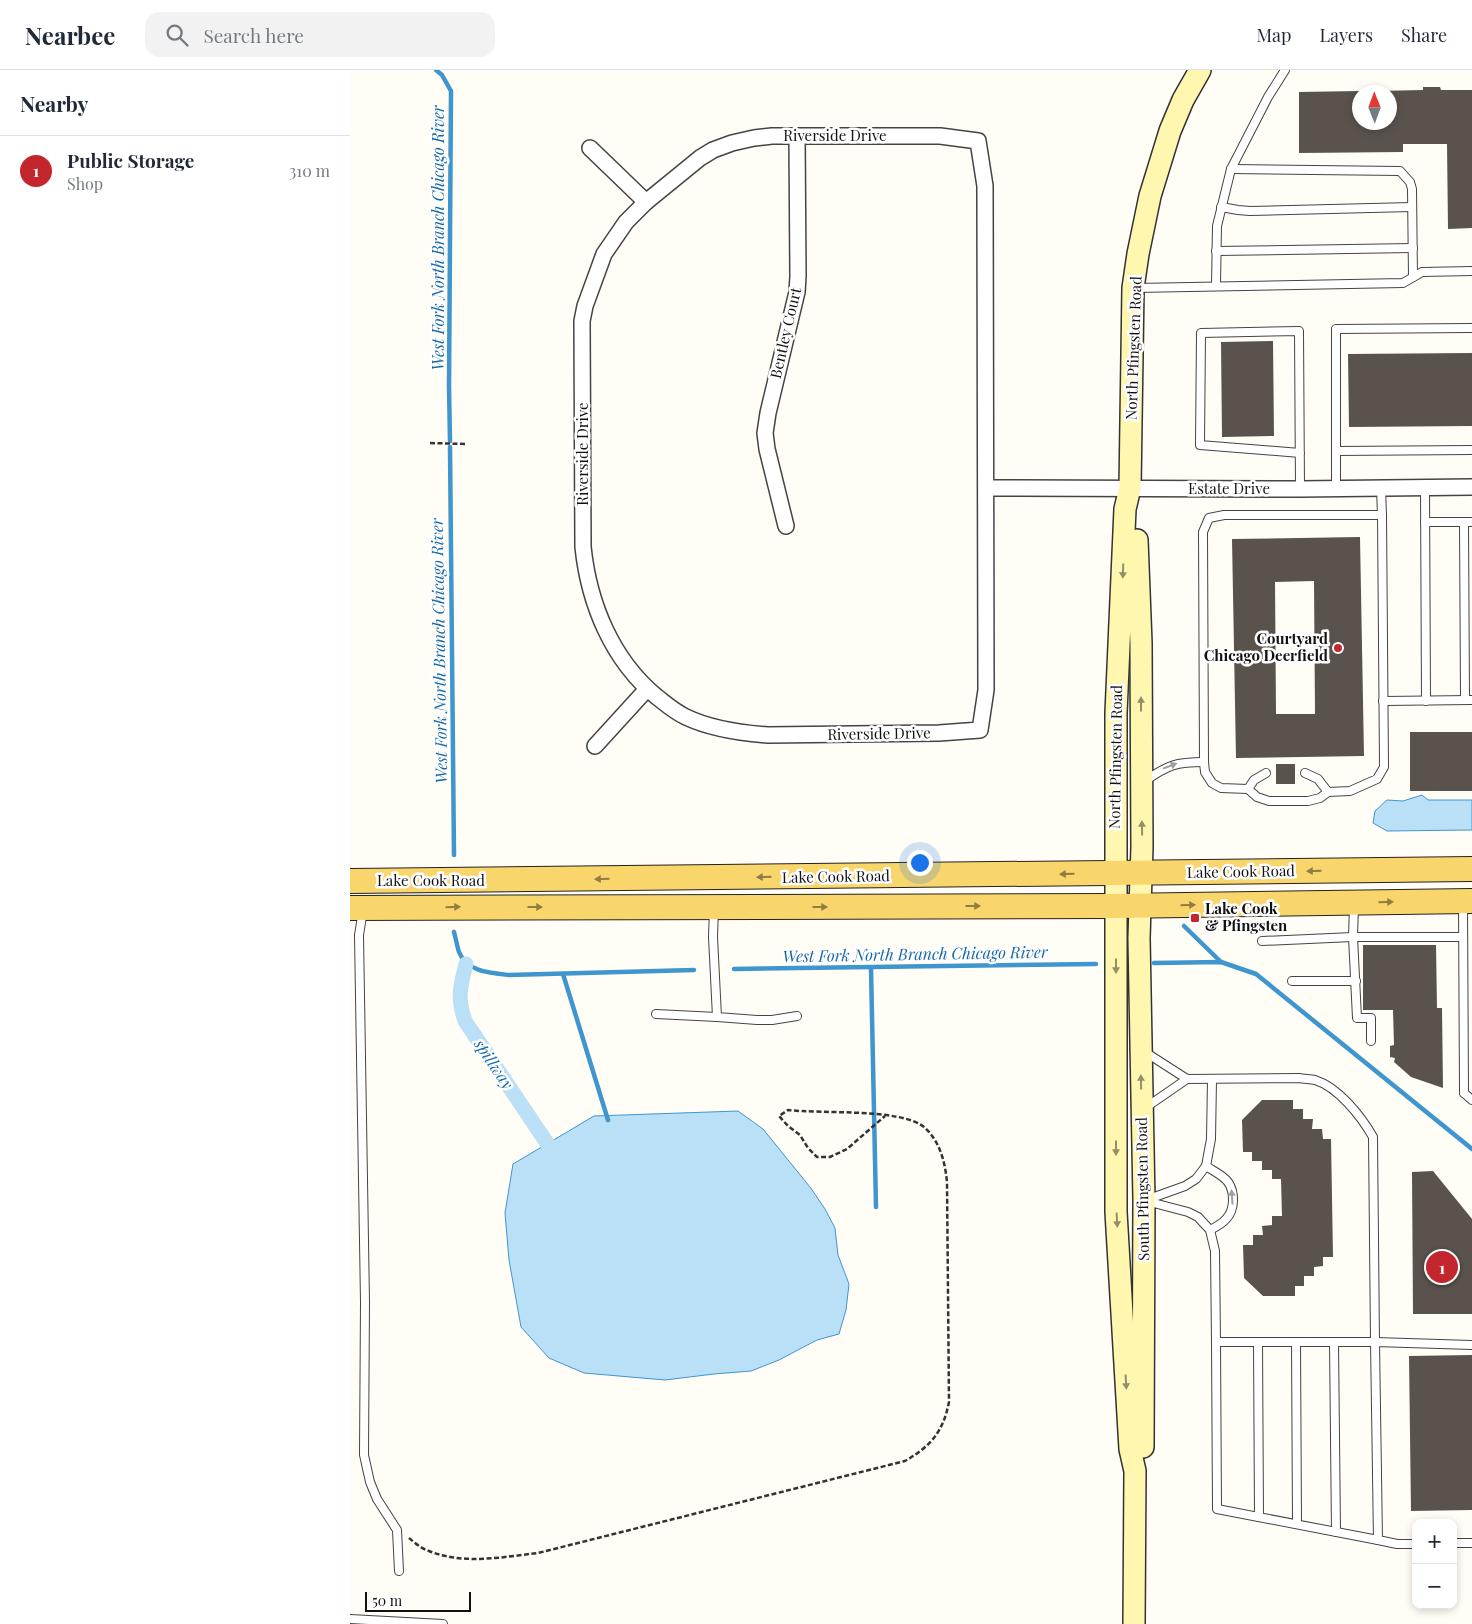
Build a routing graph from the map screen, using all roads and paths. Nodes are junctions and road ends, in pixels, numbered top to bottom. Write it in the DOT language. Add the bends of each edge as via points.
graph roads {
  1 [pos="1200,70"];
  2 [pos="1285,70"];
  3 [pos="797,136"];
  4 [pos="590,148"];
  5 [pos="1231,169"];
  6 [pos="646,202"];
  7 [pos="1221,207"];
  8 [pos="1412,207"];
  9 [pos="1413,248"];
  10 [pos="1216,251"];
  11 [pos="1472,271"];
  12 [pos="1413,277"];
  13 [pos="1216,286"];
  14 [pos="1133,288"];
  15 [pos="1472,328"];
  16 [pos="430,443"];
  17 [pos="465,444"];
  18 [pos="1472,450"];
  19 [pos="1336,451"];
  20 [pos="1300,453"];
  21 [pos="1472,487"];
  22 [pos="986,488"];
  23 [pos="1130,488"];
  24 [pos="1381,488"];
  25 [pos="1425,488"];
  26 [pos="1300,489"];
  27 [pos="1336,489"];
  28 [pos="1382,515"];
  29 [pos="1425,522"];
  30 [pos="1468,522"];
  31 [pos="786,526"];
  32 [pos="647,689"];
  33 [pos="1469,700"];
  34 [pos="1383,701"];
  35 [pos="1426,701"];
  36 [pos="595,746"];
  37 [pos="1204,762"];
  38 [pos="1266,773"];
  39 [pos="1305,773"];
  40 [pos="1141,783"];
  41 [pos="1248,789"];
  42 [pos="1328,792"];
  43 [pos="1472,869"];
  44 [pos="1140,873"];
  45 [pos="1116,874"];
  46 [pos="350,881"];
  47 [pos="1467,901"];
  48 [pos="1354,903"];
  49 [pos="1128,906"];
  50 [pos="714,907"];
  51 [pos="357,908"];
  52 [pos="1353,937"];
  53 [pos="1463,937"];
  54 [pos="1262,941"];
  55 [pos="1292,980"];
  56 [pos="1356,981"];
  57 [pos="656,1014"];
  58 [pos="797,1016"];
  59 [pos="717,1017"];
  60 [pos="1468,1017"];
  61 [pos="1371,1040"];
  62 [pos="1141,1049"];
  63 [pos="1187,1079"];
  64 [pos="1212,1080"];
  65 [pos="1468,1093"];
  66 [pos="1472,1100"];
  67 [pos="1142,1110"];
  68 [pos="885,1116"];
  69 [pos="1206,1166"];
  70 [pos="1144,1200"];
  71 [pos="1210,1230"];
  72 [pos="1216,1342"];
  73 [pos="1258,1342"];
  74 [pos="1296,1342"];
  75 [pos="1334,1342"];
  76 [pos="1375,1342"];
  77 [pos="1472,1345"];
  78 [pos="1135,1471"];
  79 [pos="1259,1517"];
  80 [pos="1297,1524"];
  81 [pos="397,1530"];
  82 [pos="1336,1532"];
  83 [pos="1378,1540"];
  84 [pos="1457,1543"];
  85 [pos="1472,1543"];
  86 [pos="1412,1544"];
  87 [pos="399,1571"];
  88 [pos="350,1619"];
  89 [pos="443,1624"];
  90 [pos="1134,1624"];
  1 -- 14 [label="main road, North Pfingsten Road" via="1170,131 1150,196"];
  2 -- 5 [label="lane"];
  3 -- 6 [label="street, Riverside Drive" via="754,138 713,150"];
  3 -- 22 [label="street, Riverside Drive" via="940,136 978,141 985,186"];
  3 -- 31 [label="street, Bentley Court" via="797,292 766,433"];
  4 -- 6 [label="street"];
  5 -- 7 [label="lane"];
  5 -- 8 [label="lane" via="1400,171 1410,182"];
  6 -- 32 [label="street, Riverside Drive" via="626,222 604,254 582,321 585,569 611,641 624,663"];
  7 -- 8 [label="lane" via="1250,211"];
  7 -- 10 [label="lane"];
  8 -- 9 [label="lane"];
  9 -- 10 [label="lane"];
  9 -- 12 [label="lane"];
  10 -- 13 [label="lane"];
  11 -- 12 [label="lane" via="1422,272"];
  12 -- 13 [label="lane" via="1403,283"];
  13 -- 14 [label="lane"];
  14 -- 23 [label="main road, North Pfingsten Road"];
  15 -- 19 [label="lane" via="1336,329"];
  16 -- 17 [label="path"];
  18 -- 19 [label="lane"];
  19 -- 27 [label="lane"];
  20 -- 20 [label="lane" via="1299,331 1201,333 1200,445"];
  20 -- 26 [label="lane"];
  21 -- 25 [label="street, Estate Drive"];
  22 -- 23 [label="street, Estate Drive"];
  22 -- 32 [label="street, Riverside Drive" via="986,690 980,730 752,734 714,728 685,716"];
  23 -- 26 [label="street, Estate Drive"];
  40 -- 23 [label="main road, North Pfingsten Road, one-way" via="1141,643 1136,508"];
  23 -- 45 [label="main road, North Pfingsten Road, one-way" via="1125,509 1116,713"];
  24 -- 25 [label="street, Estate Drive"];
  24 -- 27 [label="street, Estate Drive"];
  24 -- 28 [label="lane"];
  25 -- 29 [label="lane"];
  26 -- 27 [label="street, Estate Drive"];
  28 -- 34 [label="lane"];
  28 -- 37 [label="lane" via="1224,515 1209,518 1203,532"];
  29 -- 30 [label="lane"];
  29 -- 35 [label="lane"];
  30 -- 33 [label="lane"];
  32 -- 36 [label="street"];
  33 -- 35 [label="lane"];
  34 -- 35 [label="lane"];
  34 -- 42 [label="lane" via="1384,767 1377,779 1350,791"];
  40 -- 37 [label="lane, one-way" via="1175,764"];
  37 -- 41 [label="lane" via="1205,772 1212,783 1221,788"];
  38 -- 41 [label="lane" via="1254,780"];
  39 -- 42 [label="lane" via="1318,779"];
  44 -- 40 [label="main road, North Pfingsten Road, one-way"];
  41 -- 42 [label="lane" via="1268,801 1308,801"];
  43 -- 44 [label="main road, Lake Cook Road, one-way"];
  44 -- 45 [label="main road, Lake Cook Road"];
  44 -- 49 [label="main road, North Pfingsten Road"];
  45 -- 46 [label="main road, Lake Cook Road, one-way"];
  45 -- 49 [label="main road, North Pfingsten Road"];
  48 -- 47 [label="main road, Lake Cook Road, one-way"];
  47 -- 53 [label="lane"];
  49 -- 48 [label="main road, Lake Cook Road, one-way"];
  48 -- 52 [label="lane"];
  50 -- 49 [label="main road, Lake Cook Road, one-way"];
  49 -- 62 [label="main road, South Pfingsten Road" via="1139,938"];
  49 -- 78 [label="main road, South Pfingsten Road, one-way" via="1116,938 1116,1212 1130,1448"];
  51 -- 50 [label="main road, Lake Cook Road, one-way"];
  50 -- 59 [label="lane"];
  51 -- 81 [label="lane" via="365,1302 364,1455 377,1499"];
  52 -- 53 [label="lane"];
  52 -- 54 [label="lane"];
  52 -- 56 [label="lane"];
  53 -- 60 [label="lane"];
  55 -- 56 [label="lane"];
  56 -- 61 [label="lane" via="1357,1018 1371,1018"];
  57 -- 59 [label="lane"];
  58 -- 59 [label="lane" via="772,1020"];
  60 -- 65 [label="lane"];
  62 -- 63 [label="lane"];
  67 -- 62 [label="main road, South Pfingsten Road, one-way"];
  63 -- 64 [label="lane"];
  63 -- 67 [label="lane"];
  64 -- 69 [label="lane" via="1211,1139"];
  64 -- 76 [label="lane" via="1315,1080 1337,1092 1366,1124 1373,1137"];
  65 -- 66 [label="lane"];
  67 -- 70 [label="main road, South Pfingsten Road"];
  68 -- 68 [label="path" via="788,1110 779,1116 800,1135 817,1158 830,1157 847,1149"];
  68 -- 81 [label="path" via="923,1126 935,1140 941,1154 947,1182 949,1402 939,1432 916,1454 904,1461 538,1553 447,1558 426,1551"];
  69 -- 70 [label="lane" via="1196,1179 1185,1186"];
  71 -- 69 [label="lane, one-way" via="1228,1218 1233,1199 1227,1181"];
  70 -- 71 [label="lane" via="1188,1212"];
  70 -- 78 [label="main road, South Pfingsten Road" via="1143,1449"];
  71 -- 72 [label="lane" via="1215,1251"];
  72 -- 73 [label="lane"];
  72 -- 79 [label="lane" via="1217,1509"];
  73 -- 74 [label="lane"];
  73 -- 79 [label="lane"];
  74 -- 75 [label="lane"];
  74 -- 80 [label="lane"];
  75 -- 76 [label="lane"];
  75 -- 82 [label="lane"];
  76 -- 77 [label="lane"];
  76 -- 83 [label="lane"];
  78 -- 90 [label="main road, South Pfingsten Road"];
  79 -- 80 [label="lane"];
  80 -- 82 [label="lane"];
  81 -- 87 [label="lane"];
  82 -- 83 [label="lane"];
  83 -- 86 [label="lane"];
  84 -- 85 [label="lane"];
  88 -- 89 [label="lane"];
}
